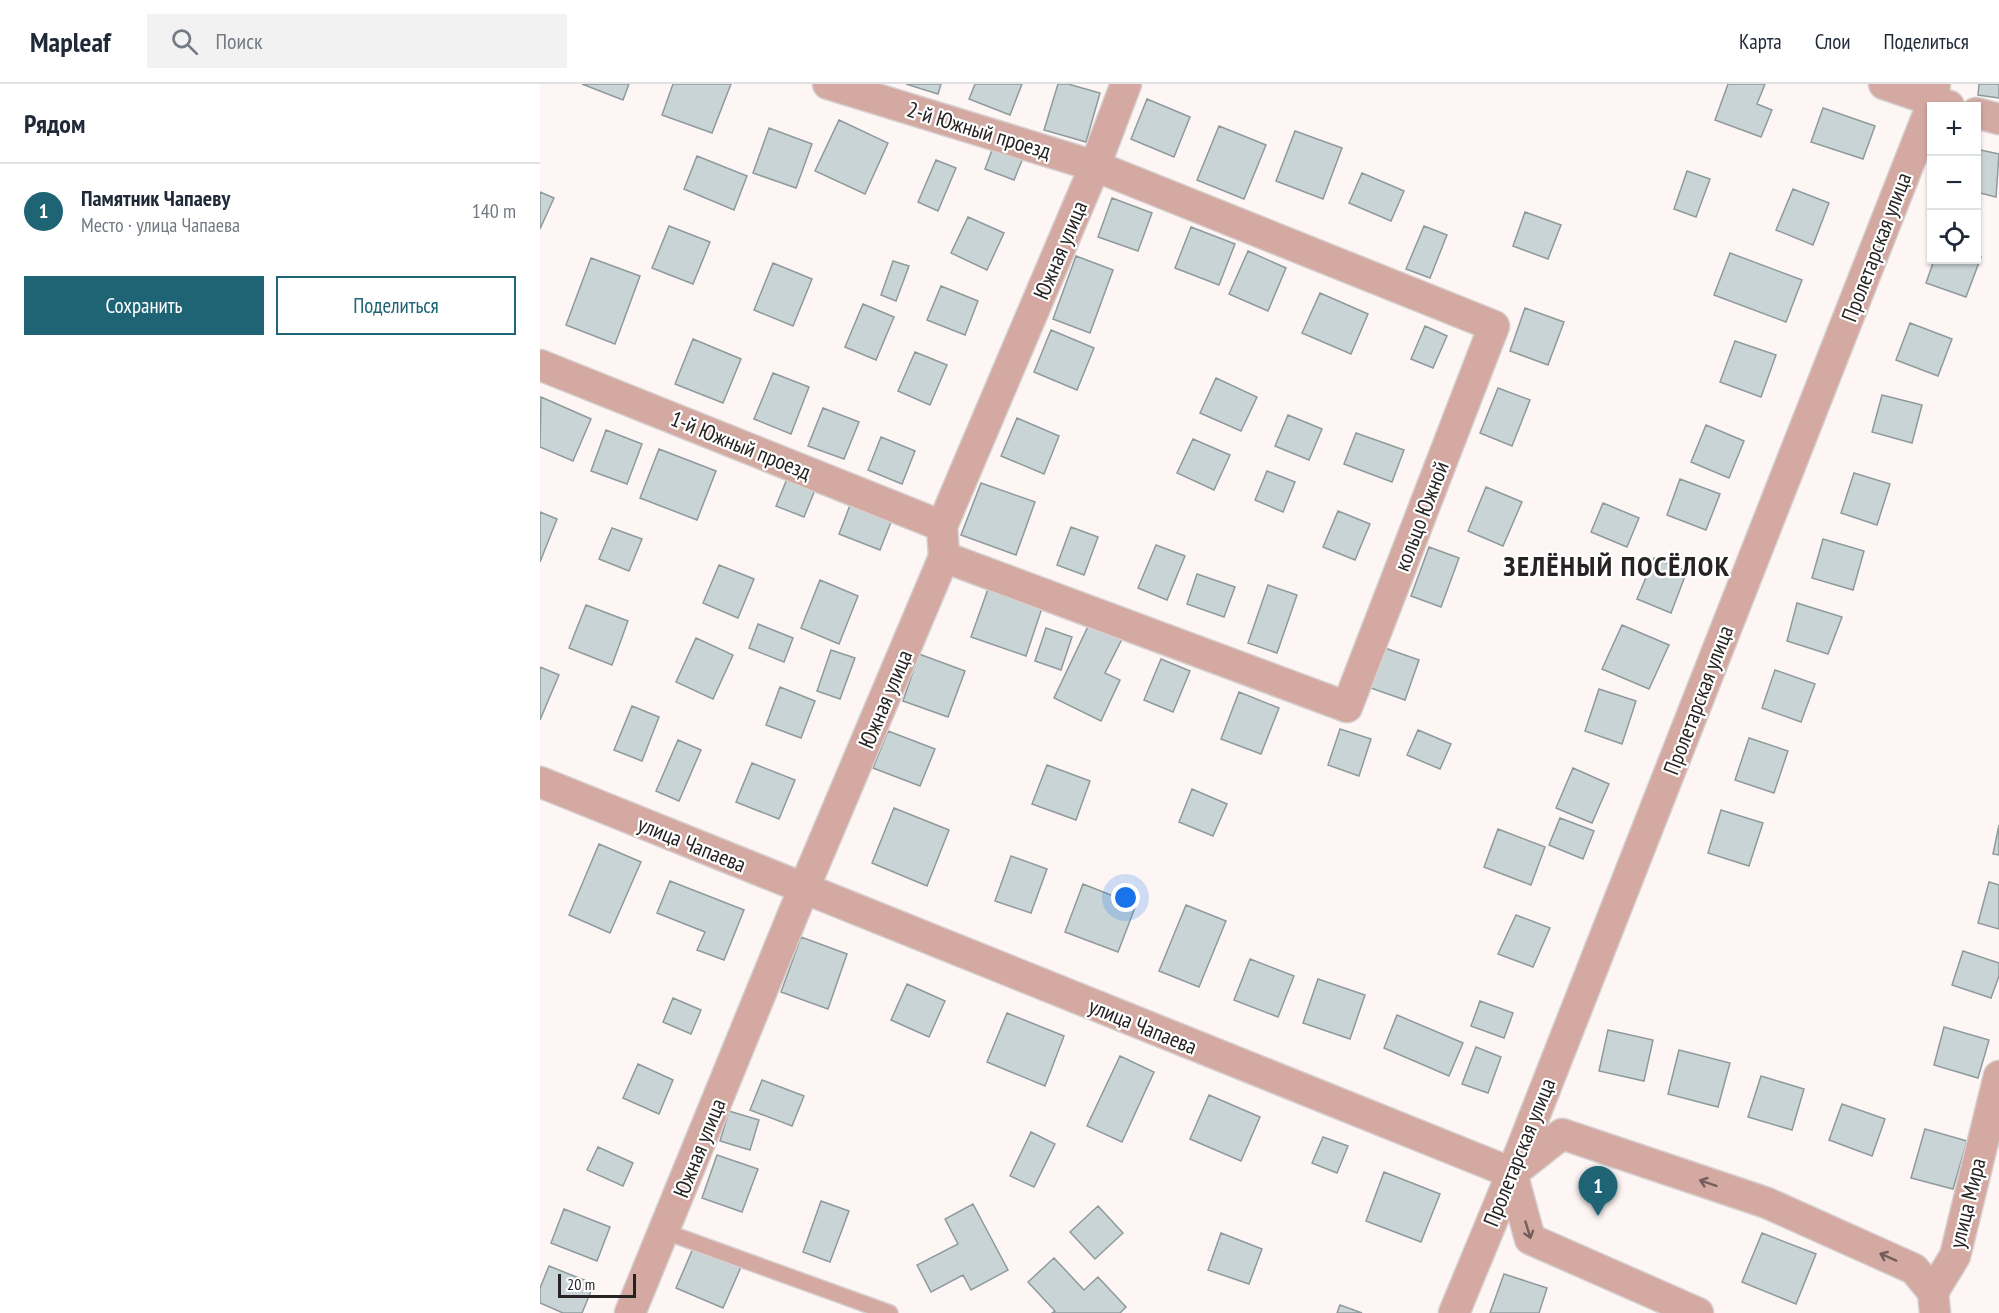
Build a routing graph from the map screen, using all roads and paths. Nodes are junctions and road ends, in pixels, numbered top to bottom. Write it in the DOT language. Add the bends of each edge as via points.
graph roads {
  1 [pos="828,84"];
  2 [pos="1126,84"];
  3 [pos="1884,84"];
  4 [pos="1939,98"];
  5 [pos="1981,114"];
  6 [pos="1999,119"];
  7 [pos="1095,166"];
  8 [pos="540,364"];
  9 [pos="942,526"];
  10 [pos="944,557"];
  11 [pos="540,782"];
  12 [pos="805,891"];
  13 [pos="1999,1076"];
  14 [pos="1512,1173"];
  15 [pos="666,1232"];
  16 [pos="1934,1302"];
  17 [pos="630,1313"];
  18 [pos="890,1313"];
  19 [pos="1454,1313"];
  20 [pos="1698,1313"];
  1 -- 7 [label="street, 2-й Южный проезд"];
  2 -- 7 [label="street, Южная улица"];
  3 -- 4 [label="street"];
  4 -- 14 [label="street, Пролетарская улица"];
  5 -- 6 [label="street"];
  7 -- 9 [label="street, Южная улица"];
  7 -- 10 [label="street, кольцо Южной" via="1494,326 1490,337 1347,707"];
  8 -- 9 [label="street, 1-й Южный проезд"];
  9 -- 10 [label="street, Южная улица"];
  10 -- 12 [label="street, Южная улица"];
  11 -- 12 [label="street, улица Чапаева"];
  12 -- 14 [label="street, улица Чапаева"];
  12 -- 15 [label="street, Южная улица"];
  13 -- 16 [label="street, улица Мира" via="1955,1256"];
  16 -- 14 [label="street, one-way" via="1914,1269 1767,1203 1562,1134"];
  14 -- 19 [label="street, Пролетарская улица"];
  14 -- 20 [label="street, one-way" via="1530,1239"];
  15 -- 17 [label="street, Южная улица"];
  15 -- 18 [label="lane"];
}
